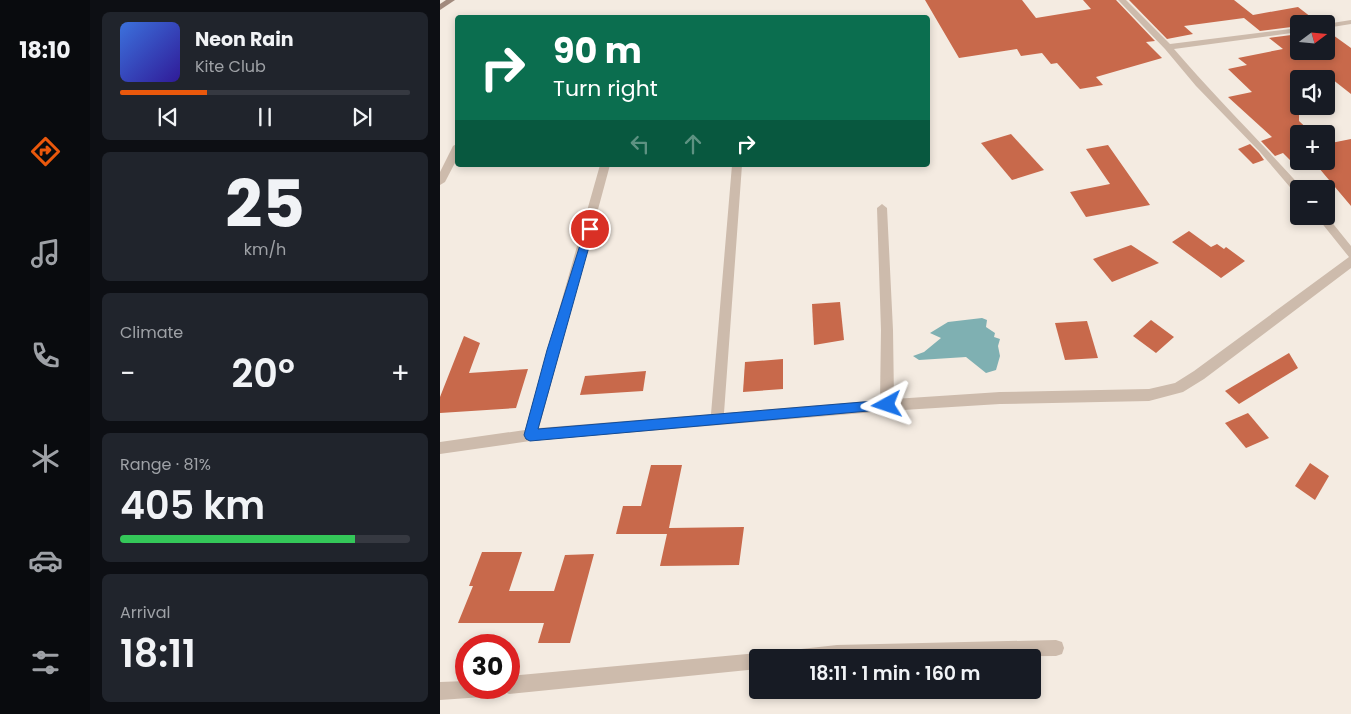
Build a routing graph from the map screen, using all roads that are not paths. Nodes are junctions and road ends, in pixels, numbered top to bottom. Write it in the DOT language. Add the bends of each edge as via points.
graph roads {
  1 [pos="451,0"];
  2 [pos="1122,0"];
  3 [pos="440,8"];
  4 [pos="1351,22"];
  5 [pos="1335,25"];
  6 [pos="1290,31"];
  7 [pos="1168,47"];
  8 [pos="455,152"];
  9 [pos="605,167"];
  10 [pos="737,167"];
  11 [pos="1290,181"];
  12 [pos="440,182"];
  13 [pos="882,208"];
  14 [pos="1328,225"];
  15 [pos="1351,254"];
  16 [pos="1351,261"];
  17 [pos="887,405"];
  18 [pos="718,419"];
  19 [pos="530,435"];
  20 [pos="440,448"];
  21 [pos="1056,648"];
  22 [pos="1012,649"];
  23 [pos="749,662"];
  24 [pos="520,684"];
  25 [pos="455,690"];
  26 [pos="440,691"];
  1 -- 3 [label="street"];
  2 -- 7 [label="street"];
  4 -- 5 [label="street"];
  6 -- 7 [label="street"];
  7 -- 11 [label="street"];
  8 -- 12 [label="street"];
  9 -- 19 [label="street" via="586,245"];
  10 -- 18 [label="street"];
  13 -- 17 [label="street"];
  14 -- 15 [label="street"];
  16 -- 17 [label="street" via="1178,388 1149,395 1000,398"];
  17 -- 18 [label="street"];
  18 -- 19 [label="street"];
  19 -- 20 [label="street"];
  21 -- 22 [label="street"];
  23 -- 24 [label="street"];
  25 -- 26 [label="street"];
}
